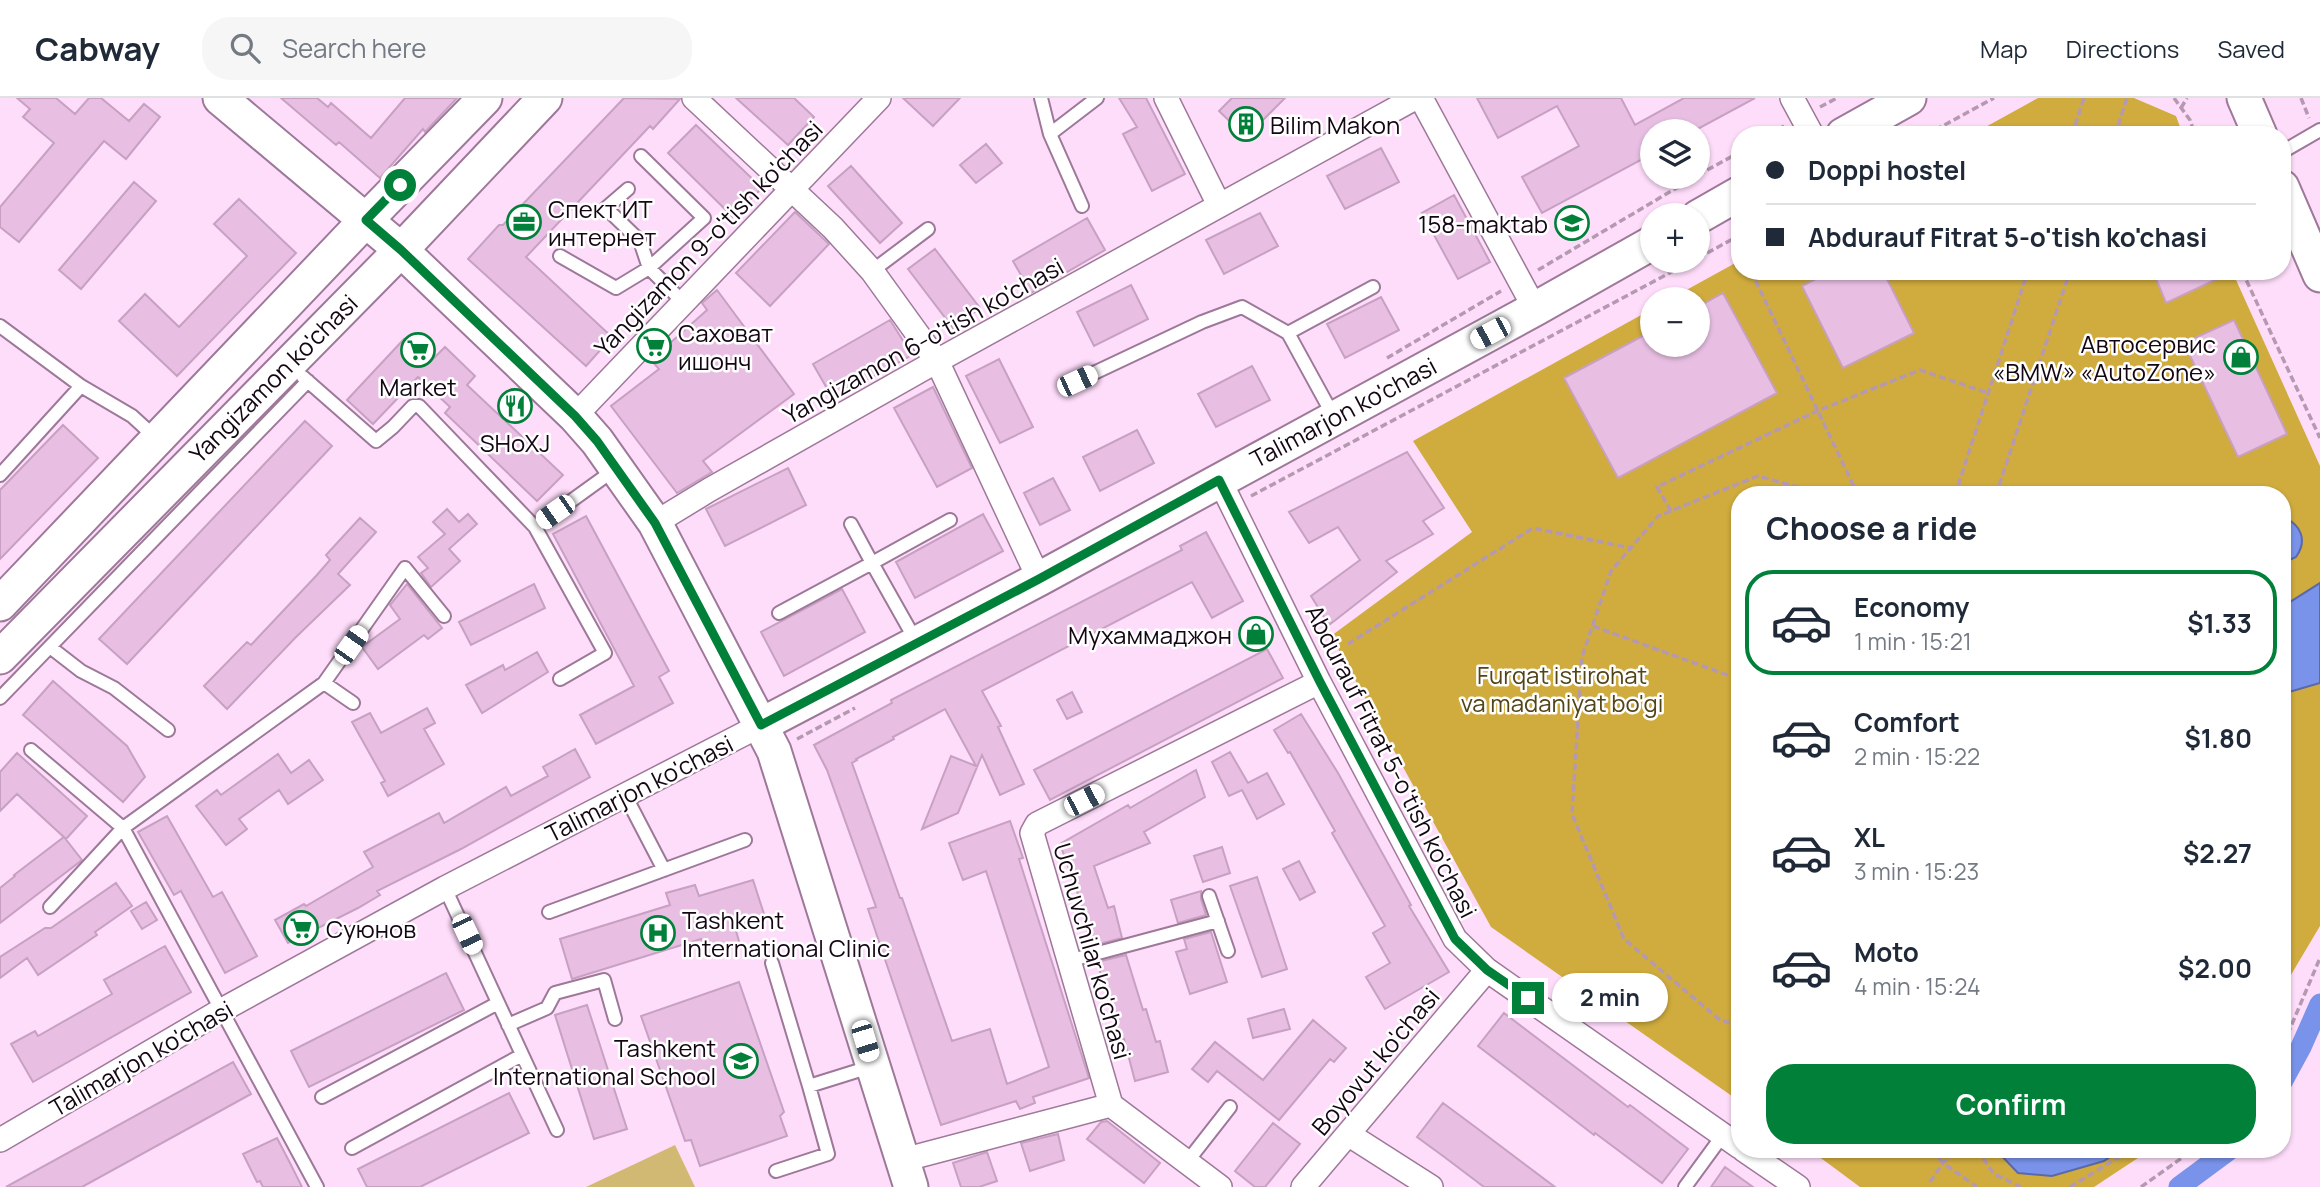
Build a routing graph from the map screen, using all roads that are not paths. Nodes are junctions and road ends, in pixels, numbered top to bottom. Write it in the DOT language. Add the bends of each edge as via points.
graph roads {
  1 [pos="220,98"];
  2 [pos="485,98"];
  3 [pos="545,98"];
  4 [pos="694,98"];
  5 [pos="879,98"];
  6 [pos="1041,98"];
  7 [pos="1097,98"];
  8 [pos="1166,98"];
  9 [pos="1418,98"];
  10 [pos="1792,98"];
  11 [pos="1909,98"];
  12 [pos="2244,98"];
  13 [pos="1806,126"];
  14 [pos="1859,126"];
  15 [pos="2256,126"];
  16 [pos="2320,130"];
  17 [pos="1050,134"];
  18 [pos="2291,147"];
  19 [pos="641,156"];
  20 [pos="791,188"];
  21 [pos="628,189"];
  22 [pos="1731,198"];
  23 [pos="1219,205"];
  24 [pos="1082,206"];
  25 [pos="2291,208"];
  26 [pos="1710,210"];
  27 [pos="366,220"];
  28 [pos="928,229"];
  29 [pos="401,250"];
  30 [pos="1640,250"];
  31 [pos="560,256"];
  32 [pos="649,268"];
  33 [pos="872,271"];
  34 [pos="2320,275"];
  35 [pos="1373,287"];
  36 [pos="683,302"];
  37 [pos="1535,309"];
  38 [pos="0,326"];
  39 [pos="1288,332"];
  40 [pos="937,361"];
  41 [pos="298,372"];
  42 [pos="1077,381"];
  43 [pos="81,386"];
  44 [pos="575,416"];
  45 [pos="1335,417"];
  46 [pos="158,440"];
  47 [pos="617,468"];
  48 [pos="0,475"];
  49 [pos="1219,480"];
  50 [pos="950,520"];
  51 [pos="655,523"];
  52 [pos="851,524"];
  53 [pos="535,527"];
  54 [pos="53,549"];
  55 [pos="872,564"];
  56 [pos="81,573"];
  57 [pos="1039,579"];
  58 [pos="0,604"];
  59 [pos="779,613"];
  60 [pos="444,616"];
  61 [pos="917,644"];
  62 [pos="50,647"];
  63 [pos="0,657"];
  64 [pos="560,679"];
  65 [pos="1320,682"];
  66 [pos="324,683"];
  67 [pos="0,698"];
  68 [pos="353,703"];
  69 [pos="761,725"];
  70 [pos="168,730"];
  71 [pos="31,750"];
  72 [pos="625,795"];
  73 [pos="123,828"];
  74 [pos="745,841"];
  75 [pos="664,870"];
  76 [pos="445,888"];
  77 [pos="1209,896"];
  78 [pos="50,907"];
  79 [pos="549,912"];
  80 [pos="1218,921"];
  81 [pos="1228,951"];
  82 [pos="1068,961"];
  83 [pos="772,963"];
  84 [pos="1487,970"];
  85 [pos="498,1003"];
  86 [pos="222,1010"];
  87 [pos="615,1019"];
  88 [pos="508,1025"];
  89 [pos="522,1055"];
  90 [pos="873,1066"];
  91 [pos="809,1086"];
  92 [pos="321,1097"];
  93 [pos="1111,1105"];
  94 [pos="1230,1107"];
  95 [pos="557,1130"];
  96 [pos="1348,1134"];
  97 [pos="0,1140"];
  98 [pos="1731,1141"];
  99 [pos="352,1148"];
  100 [pos="1756,1158"];
  101 [pos="1187,1162"];
  102 [pos="776,1171"];
  103 [pos="907,1173"];
  104 [pos="317,1187"];
  105 [pos="1220,1187"];
  106 [pos="1303,1187"];
  107 [pos="1431,1187"];
  108 [pos="1685,1187"];
  109 [pos="1798,1187"];
  1 -- 27 [label="main road"];
  2 -- 27 [label="main road, Yangizamon ko'chasi"];
  3 -- 29 [label="main road, Yangizamon ko'chasi"];
  4 -- 20 [label="street"];
  5 -- 20 [label="street, Yangizamon 9-o'tish ko'chasi"];
  6 -- 17 [label="lane"];
  7 -- 17 [label="lane"];
  8 -- 23 [label="street"];
  9 -- 23 [label="street, Yangizamon 6-o'tish ko'chasi"];
  9 -- 37 [label="street"];
  10 -- 13 [label="street"];
  11 -- 14 [label="main road"];
  12 -- 15 [label="main road"];
  16 -- 18 [label="lane"];
  17 -- 24 [label="lane"];
  19 -- 32 [label="lane" via="704,218"];
  20 -- 33 [label="street"];
  20 -- 36 [label="street, Yangizamon 9-o'tish ko'chasi"];
  21 -- 32 [label="lane" via="606,208 640,241"];
  22 -- 26 [label="main road"];
  23 -- 40 [label="street, Yangizamon 6-o'tish ko'chasi"];
  25 -- 34 [label="main road"];
  27 -- 29 [label="main road"];
  27 -- 46 [label="main road, Yangizamon ko'chasi"];
  28 -- 33 [label="lane"];
  29 -- 41 [label="main road, Yangizamon ko'chasi"];
  29 -- 44 [label="main road"];
  30 -- 37 [label="main road, Talimarjon ko'chasi"];
  31 -- 32 [label="lane" via="616,288"];
  32 -- 36 [label="lane"];
  33 -- 40 [label="street"];
  35 -- 39 [label="lane"];
  36 -- 44 [label="street, Yangizamon 9-o'tish ko'chasi"];
  37 -- 45 [label="main road, Talimarjon ko'chasi"];
  38 -- 43 [label="lane"];
  39 -- 42 [label="lane" via="1242,307"];
  39 -- 45 [label="lane"];
  40 -- 51 [label="street, Yangizamon 6-o'tish ko'chasi"];
  40 -- 57 [label="street"];
  41 -- 53 [label="lane" via="376,441 413,406 419,407"];
  41 -- 56 [label="main road, Yangizamon ko'chasi"];
  41 -- 62 [label="lane"];
  43 -- 46 [label="lane" via="132,416"];
  43 -- 48 [label="lane"];
  44 -- 47 [label="main road"];
  45 -- 49 [label="main road, Talimarjon ko'chasi"];
  46 -- 54 [label="main road, Yangizamon ko'chasi"];
  47 -- 51 [label="main road"];
  47 -- 53 [label="lane"];
  49 -- 57 [label="main road, Talimarjon ko'chasi"];
  49 -- 65 [label="street, Abdurauf Fitrat 5-o'tish ko'chasi"];
  50 -- 55 [label="lane"];
  51 -- 69 [label="main road"];
  52 -- 55 [label="lane"];
  53 -- 64 [label="lane" via="605,653"];
  54 -- 56 [label="main road"];
  54 -- 58 [label="main road, Yangizamon ko'chasi"];
  55 -- 59 [label="lane"];
  55 -- 61 [label="lane"];
  56 -- 63 [label="main road, Yangizamon ko'chasi"];
  57 -- 61 [label="main road, Talimarjon ko'chasi"];
  60 -- 66 [label="lane" via="405,568"];
  61 -- 69 [label="main road, Talimarjon ko'chasi"];
  62 -- 67 [label="lane"];
  62 -- 70 [label="lane"];
  65 -- 82 [label="street, Uchuvchilar ko'chasi" via="1037,824 1032,833"];
  65 -- 84 [label="street, Abdurauf Fitrat 5-o'tish ko'chasi" via="1455,939"];
  66 -- 68 [label="lane"];
  66 -- 73 [label="lane"];
  69 -- 72 [label="street, Talimarjon ko'chasi"];
  69 -- 90 [label="main road" via="774,751"];
  71 -- 73 [label="lane"];
  72 -- 75 [label="lane"];
  72 -- 76 [label="street, Talimarjon ko'chasi"];
  73 -- 78 [label="lane"];
  73 -- 86 [label="lane"];
  74 -- 75 [label="lane"];
  75 -- 79 [label="lane"];
  76 -- 85 [label="lane"];
  76 -- 86 [label="street, Talimarjon ko'chasi"];
  77 -- 80 [label="lane"];
  80 -- 81 [label="lane"];
  80 -- 82 [label="lane"];
  82 -- 93 [label="street, Uchuvchilar ko'chasi"];
  83 -- 91 [label="lane"];
  84 -- 96 [label="street, Boyovut ko'chasi"];
  84 -- 98 [label="street, Abdurauf Fitrat 5-o'tish ko'chasi"];
  85 -- 88 [label="lane"];
  85 -- 92 [label="lane"];
  86 -- 97 [label="street, Talimarjon ko'chasi"];
  86 -- 104 [label="lane"];
  87 -- 88 [label="lane" via="604,980 555,993 547,1008"];
  88 -- 89 [label="lane"];
  89 -- 95 [label="lane"];
  89 -- 99 [label="lane"];
  90 -- 91 [label="lane"];
  90 -- 103 [label="main road"];
  91 -- 102 [label="lane" via="828,1154"];
  93 -- 101 [label="street"];
  93 -- 103 [label="street"];
  94 -- 101 [label="lane"];
  96 -- 106 [label="street, Boyovut ko'chasi"];
  96 -- 107 [label="street"];
  98 -- 108 [label="lane"];
  100 -- 109 [label="street"];
  101 -- 105 [label="street"];
}
